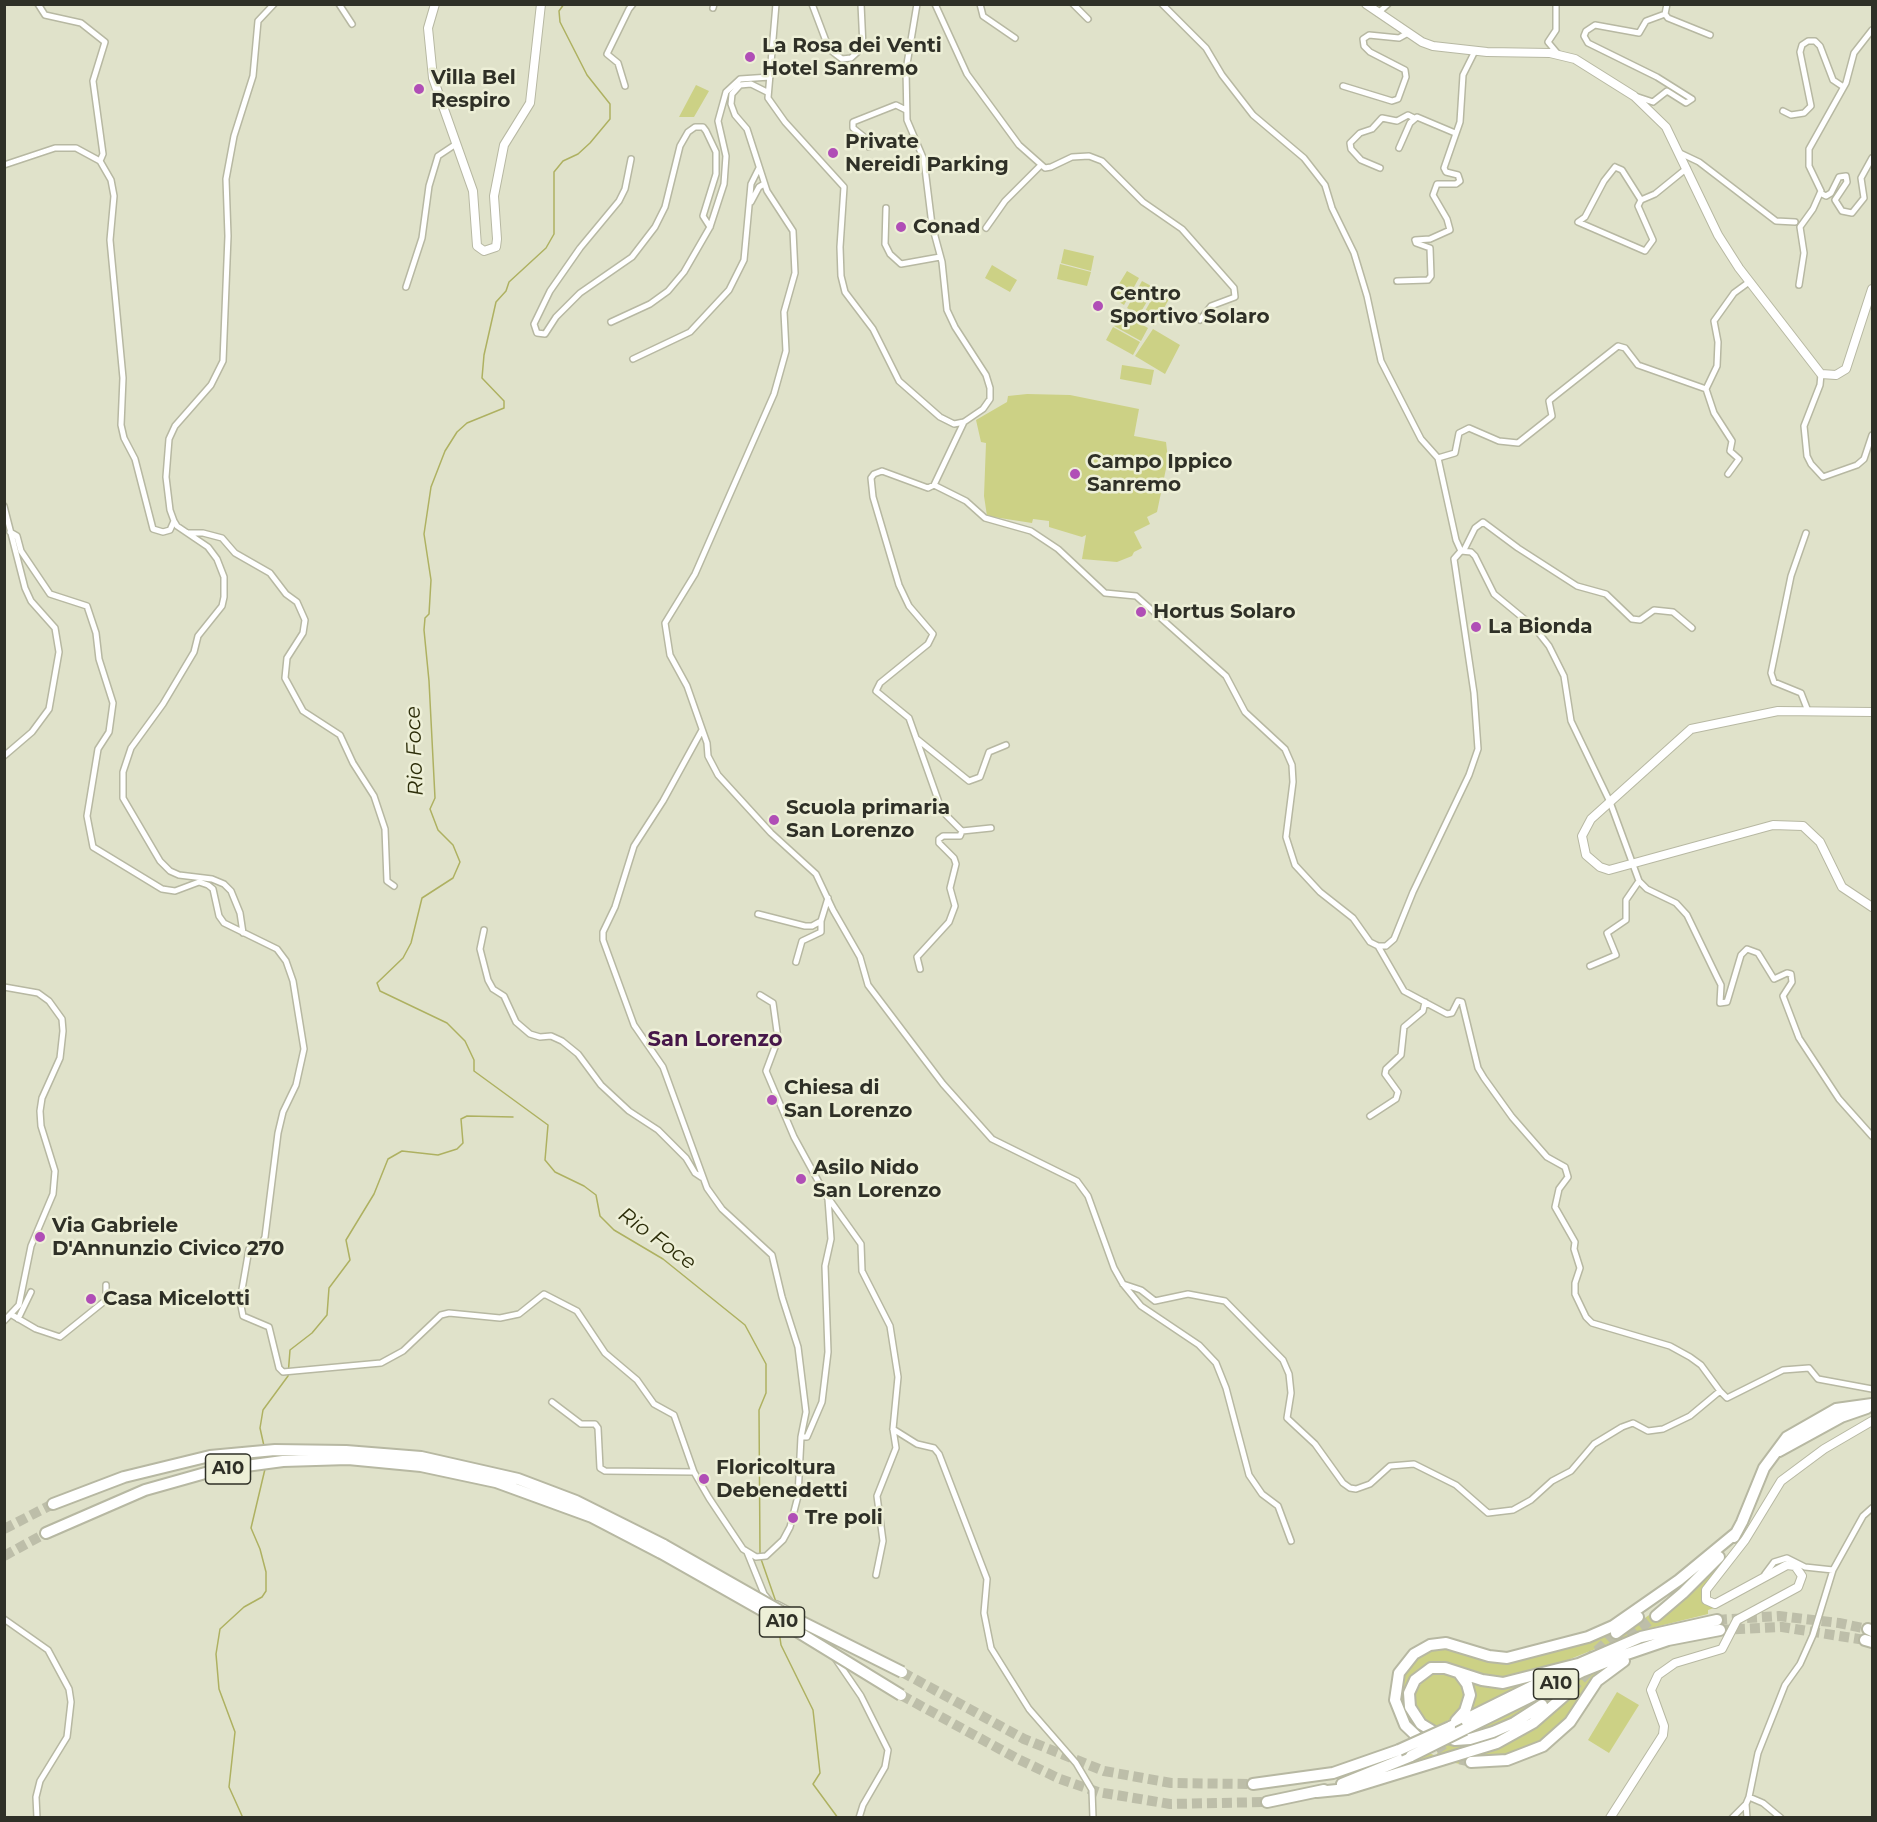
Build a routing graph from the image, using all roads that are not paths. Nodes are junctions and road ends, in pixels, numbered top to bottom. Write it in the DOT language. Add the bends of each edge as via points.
graph roads {
  1 [pos="38,4"];
  2 [pos="274,4"];
  3 [pos="339,4"];
  4 [pos="435,4"];
  5 [pos="541,4"];
  6 [pos="633,4"];
  7 [pos="776,4"];
  8 [pos="812,4"];
  9 [pos="861,4"];
  10 [pos="917,4"];
  11 [pos="935,4"];
  12 [pos="980,4"];
  13 [pos="1073,4"];
  14 [pos="1162,4"];
  15 [pos="1366,4"];
  16 [pos="1388,4"];
  17 [pos="1556,4"];
  18 [pos="1667,4"];
  19 [pos="1378,13"];
  20 [pos="1665,14"];
  21 [pos="1088,19"];
  22 [pos="352,24"];
  23 [pos="1872,30"];
  24 [pos="1408,33"];
  25 [pos="1710,36"];
  26 [pos="1015,38"];
  27 [pos="1475,51"];
  28 [pos="1559,55"];
  29 [pos="770,77"];
  30 [pos="625,86"];
  31 [pos="1343,86"];
  32 [pos="1842,86"];
  33 [pos="767,92"];
  34 [pos="1634,96"];
  35 [pos="906,110"];
  36 [pos="1783,111"];
  37 [pos="1414,118"];
  38 [pos="1455,133"];
  39 [pos="456,144"];
  40 [pos="868,147"];
  41 [pos="1399,148"];
  42 [pos="1680,153"];
  43 [pos="1872,158"];
  44 [pos="630,159"];
  45 [pos="100,161"];
  46 [pos="4,165"];
  47 [pos="1041,165"];
  48 [pos="759,168"];
  49 [pos="1380,168"];
  50 [pos="1687,168"];
  51 [pos="764,184"];
  52 [pos="1820,193"];
  53 [pos="1641,200"];
  54 [pos="750,204"];
  55 [pos="885,208"];
  56 [pos="1795,222"];
  57 [pos="710,227"];
  58 [pos="986,228"];
  59 [pos="940,257"];
  60 [pos="1397,281"];
  61 [pos="1749,282"];
  62 [pos="1799,285"];
  63 [pos="406,287"];
  64 [pos="1872,289"];
  65 [pos="1200,320"];
  66 [pos="610,322"];
  67 [pos="633,359"];
  68 [pos="1821,374"];
  69 [pos="1706,390"];
  70 [pos="964,422"];
  71 [pos="1872,435"];
  72 [pos="1438,458"];
  73 [pos="1728,474"];
  74 [pos="934,486"];
  75 [pos="4,506"];
  76 [pos="174,521"];
  77 [pos="10,532"];
  78 [pos="187,533"];
  79 [pos="1806,533"];
  80 [pos="1462,550"];
  81 [pos="1692,628"];
  82 [pos="1808,711"];
  83 [pos="1872,712"];
  84 [pos="702,730"];
  85 [pos="916,738"];
  86 [pos="1006,746"];
  87 [pos="4,756"];
  88 [pos="1610,802"];
  89 [pos="991,828"];
  90 [pos="962,831"];
  91 [pos="1634,865"];
  92 [pos="202,880"];
  93 [pos="1640,881"];
  94 [pos="394,886"];
  95 [pos="828,898"];
  96 [pos="1872,907"];
  97 [pos="758,914"];
  98 [pos="821,921"];
  99 [pos="484,930"];
  100 [pos="243,933"];
  101 [pos="1378,946"];
  102 [pos="796,962"];
  103 [pos="1590,966"];
  104 [pos="920,969"];
  105 [pos="4,987"];
  106 [pos="760,996"];
  107 [pos="1425,1002"];
  108 [pos="1370,1116"];
  109 [pos="1872,1136"];
  110 [pos="702,1178"];
  111 [pos="828,1199"];
  112 [pos="1124,1284"];
  113 [pos="106,1285"];
  114 [pos="32,1292"];
  115 [pos="12,1315"];
  116 [pos="18,1319"];
  117 [pos="4,1321"];
  118 [pos="1872,1389"];
  119 [pos="1720,1390"];
  120 [pos="552,1402"];
  121 [pos="1872,1405"];
  122 [pos="1872,1421"];
  123 [pos="893,1429"];
  124 [pos="801,1437"];
  125 [pos="421,1462"];
  126 [pos="694,1472"];
  127 [pos="53,1504"];
  128 [pos="1872,1510"];
  129 [pos="46,1533"];
  130 [pos="1736,1533"];
  131 [pos="1291,1541"];
  132 [pos="662,1549"];
  133 [pos="747,1552"];
  134 [pos="1709,1567"];
  135 [pos="1833,1570"];
  136 [pos="1765,1574"];
  137 [pos="876,1575"];
  138 [pos="1656,1616"];
  139 [pos="4,1619"];
  140 [pos="1616,1633"];
  141 [pos="1650,1646"];
  142 [pos="1578,1664"];
  143 [pos="902,1672"];
  144 [pos="1459,1672"];
  145 [pos="1571,1690"];
  146 [pos="901,1695"];
  147 [pos="1542,1705"];
  148 [pos="1450,1727"];
  149 [pos="1437,1743"];
  150 [pos="1471,1762"];
  151 [pos="1253,1784"];
  152 [pos="1317,1792"];
  153 [pos="1749,1797"];
  154 [pos="1267,1802"];
  155 [pos="1746,1804"];
  156 [pos="37,1818"];
  157 [pos="860,1818"];
  158 [pos="1093,1818"];
  159 [pos="1610,1818"];
  160 [pos="1732,1818"];
  161 [pos="1747,1818"];
  162 [pos="1781,1818"];
  1 -- 45 [label="street" via="45,15 81,23 105,42 93,81 103,154"];
  2 -- 76 [label="street" via="258,21 253,76 234,136 226,179 223,361 211,385 175,426 169,439 166,477"];
  3 -- 22 [label="street"];
  4 -- 39 [label="main road" via="428,28 430,60"];
  5 -- 39 [label="main road" via="530,103 504,145 494,196 497,240 491,251 477,246 474,191"];
  6 -- 30 [label="street" via="607,54 618,63"];
  7 -- 29 [label="street"];
  8 -- 9 [label="street" via="829,49 842,59 851,58 863,47"];
  10 -- 35 [label="street" via="906,70"];
  11 -- 47 [label="street" via="967,74 1006,129"];
  12 -- 26 [label="street" via="983,16"];
  13 -- 21 [label="street"];
  14 -- 72 [label="street" via="1201,42 1252,116 1304,158 1325,185 1367,296 1381,361 1421,439"];
  15 -- 19 [label="main road"];
  16 -- 19 [label="street"];
  17 -- 28 [label="street" via="1556,30 1548,42"];
  18 -- 20 [label="street"];
  19 -- 24 [label="main road"];
  20 -- 25 [label="street"];
  20 -- 34 [label="street" via="1646,21 1635,34 1602,26 1591,26 1586,31 1586,40 1692,99 1686,103 1668,91 1653,102"];
  23 -- 32 [label="street" via="1854,53"];
  24 -- 27 [label="main road" via="1433,46"];
  24 -- 31 [label="street" via="1399,38 1369,35 1363,39 1370,52 1405,70 1398,99 1392,101"];
  27 -- 28 [label="main road"];
  27 -- 38 [label="street" via="1463,75 1461,112"];
  28 -- 34 [label="main road" via="1588,64"];
  29 -- 33 [label="street"];
  29 -- 57 [label="street" via="740,79 726,92 718,121 726,156 724,184"];
  32 -- 36 [label="street" via="1833,80 1821,46 1808,41 1800,52 1811,106 1804,113 1791,115"];
  32 -- 52 [label="street" via="1808,154"];
  33 -- 48 [label="street" via="744,84 735,90 731,104 747,129"];
  33 -- 70 [label="street" via="770,103 785,122 844,187 841,276 848,297 873,328 899,381 945,420 954,424"];
  34 -- 42 [label="main road" via="1660,119"];
  35 -- 40 [label="street" via="896,105 854,122 853,128 868,140"];
  35 -- 59 [label="street" via="908,125 924,160"];
  37 -- 38 [label="street"];
  37 -- 41 [label="street"];
  37 -- 49 [label="street" via="1382,118 1350,143 1361,160"];
  38 -- 60 [label="street" via="1444,168 1458,175 1460,181 1437,184 1433,195 1450,230 1430,239 1415,240 1430,249 1428,280"];
  39 -- 63 [label="street" via="438,156 429,186 422,238"];
  42 -- 50 [label="main road"];
  42 -- 56 [label="street" via="1699,162 1776,221"];
  43 -- 52 [label="street" via="1861,178 1864,198 1852,213 1842,211 1835,200 1847,182 1846,177 1839,177 1831,194"];
  44 -- 57 [label="street" via="620,201 550,291 535,320 537,333 545,334 572,300 623,264 649,235 665,207 680,146 695,127 706,131 716,152 716,174 703,216"];
  45 -- 46 [label="street" via="76,148 55,148"];
  45 -- 76 [label="street" via="111,180 114,196 110,240 123,378 124,438 135,459 153,529 170,530"];
  47 -- 58 [label="street" via="1005,201"];
  47 -- 65 [label="street" via="1051,167 1072,157 1089,156 1102,161 1143,202 1182,230 1237,294 1211,306"];
  48 -- 51 [label="street"];
  48 -- 54 [label="street" via="752,178"];
  50 -- 53 [label="street" via="1655,194"];
  50 -- 61 [label="main road" via="1718,235"];
  51 -- 54 [label="street"];
  51 -- 84 [label="street" via="793,231 795,273 784,312 783,368 695,574 664,623 670,655 687,686"];
  52 -- 62 [label="street" via="1800,226 1804,253"];
  53 -- 53 [label="street" via="1638,206 1653,240 1645,251 1578,222 1585,217 1615,167 1622,170"];
  54 -- 67 [label="street" via="744,260 729,290 690,333"];
  55 -- 59 [label="street" via="885,244 890,255 901,264"];
  57 -- 66 [label="street" via="668,291"];
  59 -- 70 [label="street" via="948,310 990,388 990,399 983,409"];
  61 -- 68 [label="main road"];
  61 -- 69 [label="street" via="1734,292 1714,321 1717,366"];
  64 -- 68 [label="main road" via="1846,369 1836,375"];
  68 -- 71 [label="street" via="1804,426 1811,464 1823,477 1857,465 1864,459"];
  69 -- 72 [label="street" via="1643,367 1618,346 1548,401 1552,416 1518,443 1499,441 1470,428 1459,433 1455,453"];
  69 -- 73 [label="street" via="1714,413 1732,441 1730,451 1739,459"];
  70 -- 74 [label="street"];
  72 -- 80 [label="street" via="1456,540"];
  74 -- 85 [label="street" via="928,488 882,471 871,478 873,498 899,585 909,606 933,634 928,644 876,687 879,695 909,718"];
  74 -- 101 [label="street" via="966,501 985,518 1031,531 1058,549 1105,593 1136,597 1226,676 1245,712 1286,749 1292,765 1286,837 1295,865"];
  75 -- 77 [label="street"];
  76 -- 78 [label="street"];
  77 -- 87 [label="street" via="25,588 55,628 59,652 49,709 32,732"];
  77 -- 92 [label="street" via="50,594 87,606 96,633 99,659 113,703 109,732 98,749 87,816 93,847 162,889 175,891"];
  78 -- 92 [label="street" via="208,547 217,559 224,577 222,606 202,629 194,652 131,748 122,784 127,807 160,861 170,871"];
  78 -- 94 [label="street" via="222,538 235,553 270,573 297,603 305,620 303,633 287,658 285,678 303,711 340,735 374,796 385,829 387,880"];
  79 -- 82 [label="street" via="1791,576 1771,673 1773,682 1801,693"];
  80 -- 81 [label="street" via="1483,522 1577,586 1606,594 1632,619 1640,620 1654,610 1672,612"];
  80 -- 88 [label="street" via="1479,560 1494,594 1534,627 1549,646 1564,676 1571,722"];
  80 -- 101 [label="street" via="1454,559 1474,693 1478,749 1394,939 1386,946"];
  82 -- 83 [label="main road"];
  82 -- 88 [label="main road" via="1767,712 1691,729"];
  84 -- 95 [label="street" via="708,756 718,775 771,833 816,874"];
  84 -- 110 [label="street" via="634,846 603,932 634,1025 663,1067"];
  85 -- 86 [label="street" via="969,781 980,777 989,752"];
  85 -- 90 [label="street" via="942,811"];
  88 -- 91 [label="street"];
  88 -- 91 [label="main road" via="1585,827 1582,846 1592,862 1609,870"];
  89 -- 90 [label="street"];
  90 -- 104 [label="street" via="960,836 939,839 956,864 950,888 955,906 949,922 917,957"];
  91 -- 93 [label="street"];
  91 -- 96 [label="main road" via="1773,825 1803,826 1814,834 1842,887"];
  92 -- 100 [label="street" via="213,889 224,923"];
  92 -- 100 [label="street" via="224,884 231,891"];
  93 -- 103 [label="street" via="1626,900 1625,922 1607,933 1616,955"];
  93 -- 109 [label="street" via="1647,889 1669,898 1687,915 1717,977 1721,1004 1727,1002 1741,955 1748,948 1758,953 1774,979 1791,974 1792,982 1783,996 1799,1038 1839,1099"];
  95 -- 98 [label="street"];
  95 -- 112 [label="street" via="860,957 868,985 954,1098 992,1139 1064,1173 1083,1188"];
  97 -- 98 [label="street" via="805,926"];
  98 -- 102 [label="street" via="821,932 802,941"];
  99 -- 110 [label="street" via="480,949 488,980 504,996 516,1022 530,1034 551,1036 578,1054 601,1085 629,1111 658,1130"];
  100 -- 126 [label="street" via="282,953 293,981 304,1037 296,1085 278,1133 265,1237 261,1245 249,1249 240,1301 243,1316 269,1327 279,1368 283,1372 381,1363 403,1351 441,1315 507,1317 519,1314 544,1294 577,1311 605,1353 637,1380 654,1404 674,1416"];
  101 -- 107 [label="street" via="1404,991"];
  105 -- 115 [label="street" via="38,993 49,1000 62,1019 63,1031 60,1058 40,1111 55,1171 53,1194 31,1246 19,1305"];
  106 -- 111 [label="street" via="773,1003 777,1022 778,1039 766,1071 794,1137"];
  107 -- 108 [label="street" via="1423,1011 1404,1027 1401,1055 1386,1068 1385,1074 1398,1092 1396,1099"];
  107 -- 119 [label="street" via="1447,1014 1461,1002 1484,1078 1547,1156 1565,1167 1568,1177 1558,1189 1555,1207 1575,1242 1580,1268 1575,1294 1586,1317 1592,1323 1670,1346 1701,1365"];
  110 -- 124 [label="street" via="714,1200 772,1255 802,1366 806,1412"];
  111 -- 123 [label="street" via="861,1244 862,1271 890,1326 898,1377"];
  111 -- 124 [label="street" via="828,1341 822,1402 807,1437"];
  112 -- 119 [label="street" via="1155,1301 1188,1294 1225,1301 1283,1360 1291,1393 1287,1418 1315,1444 1350,1488 1370,1484 1390,1466 1414,1464 1456,1485 1488,1513 1513,1510 1531,1500 1556,1478 1571,1471 1594,1444 1622,1427 1633,1423 1648,1431 1663,1429 1690,1416"];
  112 -- 131 [label="street" via="1141,1306 1199,1345 1216,1364 1249,1475 1262,1494 1278,1506"];
  113 -- 116 [label="street" via="106,1300 60,1337"];
  114 -- 116 [label="street"];
  115 -- 116 [label="street"];
  115 -- 117 [label="street"];
  118 -- 119 [label="street" via="1818,1379 1814,1371 1801,1367 1783,1370 1727,1398"];
  120 -- 126 [label="street" via="582,1424 596,1424 600,1468 605,1471"];
  121 -- 130 [label="highway" via="1836,1409 1793,1433 1764,1468"];
  122 -- 136 [label="main road" via="1780,1481 1745,1540 1706,1590 1706,1600 1718,1603"];
  123 -- 137 [label="street" via="896,1448 877,1496 883,1541"];
  123 -- 158 [label="street" via="939,1454 987,1579 984,1612 991,1648 1029,1709 1076,1763 1092,1790"];
  124 -- 133 [label="street" via="801,1483 790,1527 766,1556 756,1557"];
  125 -- 127 [label="highway, A10" via="310,1450 210,1456 133,1474"];
  125 -- 129 [label="highway, A10" via="321,1459 216,1470 145,1490"];
  125 -- 132 [label="highway, A10" via="486,1470 544,1488 614,1518"];
  126 -- 133 [label="street" via="722,1521"];
  128 -- 135 [label="street" via="1863,1516"];
  130 -- 134 [label="highway"];
  130 -- 149 [label="highway" via="1613,1626 1588,1636 1516,1657 1489,1656 1446,1643 1414,1654 1402,1666 1396,1681 1397,1709 1405,1725 1421,1741 1428,1746"];
  132 -- 143 [label="highway, A10, bridge"];
  132 -- 146 [label="highway, A10, bridge"];
  133 -- 157 [label="street" via="767,1599 794,1612 810,1627 846,1671 885,1741 885,1767 863,1805"];
  134 -- 138 [label="highway"];
  134 -- 140 [label="highway"];
  135 -- 136 [label="street" via="1804,1567 1787,1558 1774,1562"];
  135 -- 153 [label="street" via="1813,1635 1797,1671 1785,1685 1758,1753"];
  136 -- 159 [label="main road" via="1791,1565 1801,1572 1802,1580 1794,1590 1737,1620 1722,1649 1664,1668 1653,1682 1652,1699 1661,1716 1663,1735"];
  139 -- 156 [label="street" via="48,1650 69,1689 67,1737 40,1781"];
  141 -- 142 [label="highway, A10" via="1719,1625 1641,1637"];
  141 -- 149 [label="highway, A10, bridge" via="1583,1671"];
  141 -- 150 [label="highway" via="1607,1671 1570,1722 1543,1746 1507,1760"];
  142 -- 144 [label="highway" via="1513,1683 1492,1683"];
  142 -- 148 [label="highway, A10"];
  144 -- 147 [label="highway" via="1431,1668 1414,1680 1409,1693 1413,1714 1439,1735 1455,1740 1479,1737 1514,1723"];
  144 -- 148 [label="highway" via="1467,1684 1470,1701"];
  145 -- 152 [label="highway" via="1533,1723 1497,1743 1347,1789"];
  148 -- 151 [label="highway, A10, bridge" via="1333,1773"];
  149 -- 152 [label="highway, A10, bridge"];
  152 -- 154 [label="highway, A10"];
  153 -- 155 [label="street"];
  153 -- 162 [label="street" via="1764,1803"];
  155 -- 160 [label="street"];
  155 -- 161 [label="street"];
}
